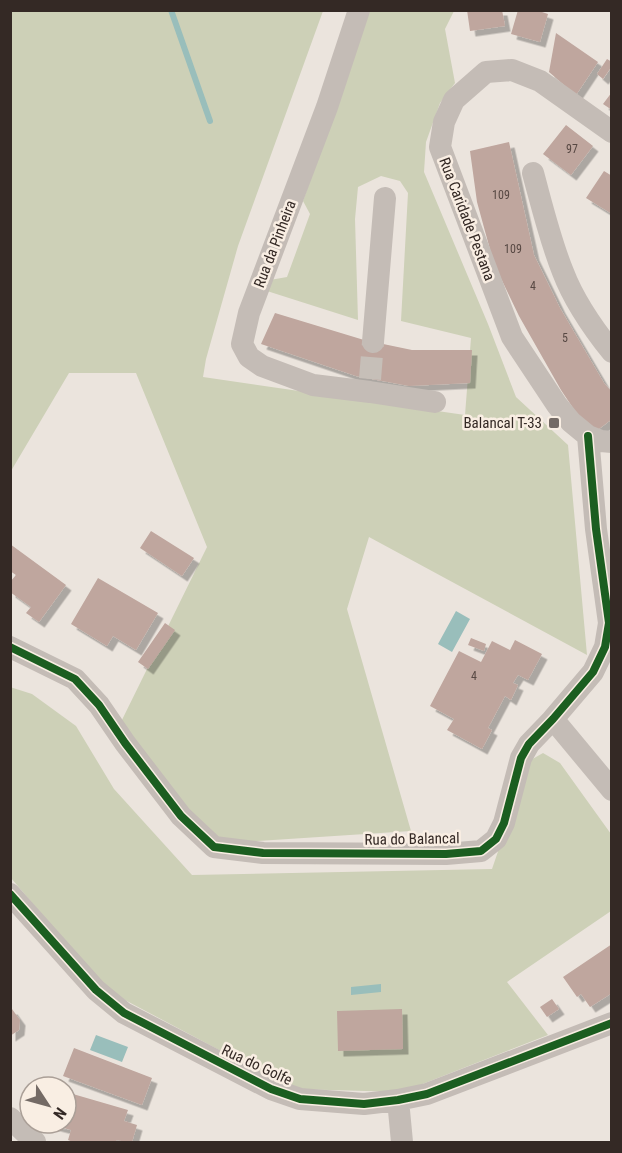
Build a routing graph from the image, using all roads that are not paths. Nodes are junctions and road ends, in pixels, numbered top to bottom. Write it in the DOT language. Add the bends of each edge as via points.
graph roads {
  1 [pos="359,10"];
  2 [pos="612,132"];
  3 [pos="533,173"];
  4 [pos="385,198"];
  5 [pos="373,342"];
  6 [pos="612,352"];
  7 [pos="435,402"];
  8 [pos="588,436"];
  9 [pos="612,442"];
  10 [pos="10,647"];
  11 [pos="553,719"];
  12 [pos="612,790"];
  13 [pos="10,894"];
  14 [pos="612,1023"];
  15 [pos="398,1100"];
  16 [pos="10,1118"];
  17 [pos="35,1143"];
  18 [pos="402,1143"];
  1 -- 7 [label="street, Rua da Pinheira" via="327,107 249,313 242,344 249,357 262,366 313,385 370,385"];
  2 -- 8 [label="street, Rua Caridade Pestana" via="540,81 512,70 486,72 454,100 444,122 440,147 512,337 557,405"];
  3 -- 6 [label="street" via="563,272 593,328"];
  4 -- 5 [label="street"];
  8 -- 9 [label="street, Rua Caridade Pestana"];
  8 -- 11 [label="street, Rua do Balancal" via="609,623 605,647 593,672"];
  10 -- 11 [label="street, Rua do Balancal" via="75,679 182,816 214,847 263,854 482,851 496,839 504,823 520,758"];
  11 -- 12 [label="street"];
  13 -- 15 [label="street, Rua do Golfe" via="96,990 124,1013 271,1089 300,1099 364,1104"];
  14 -- 15 [label="street, Rua do Golfe" via="427,1094"];
  15 -- 18 [label="street"];
  16 -- 17 [label="street"];
}
